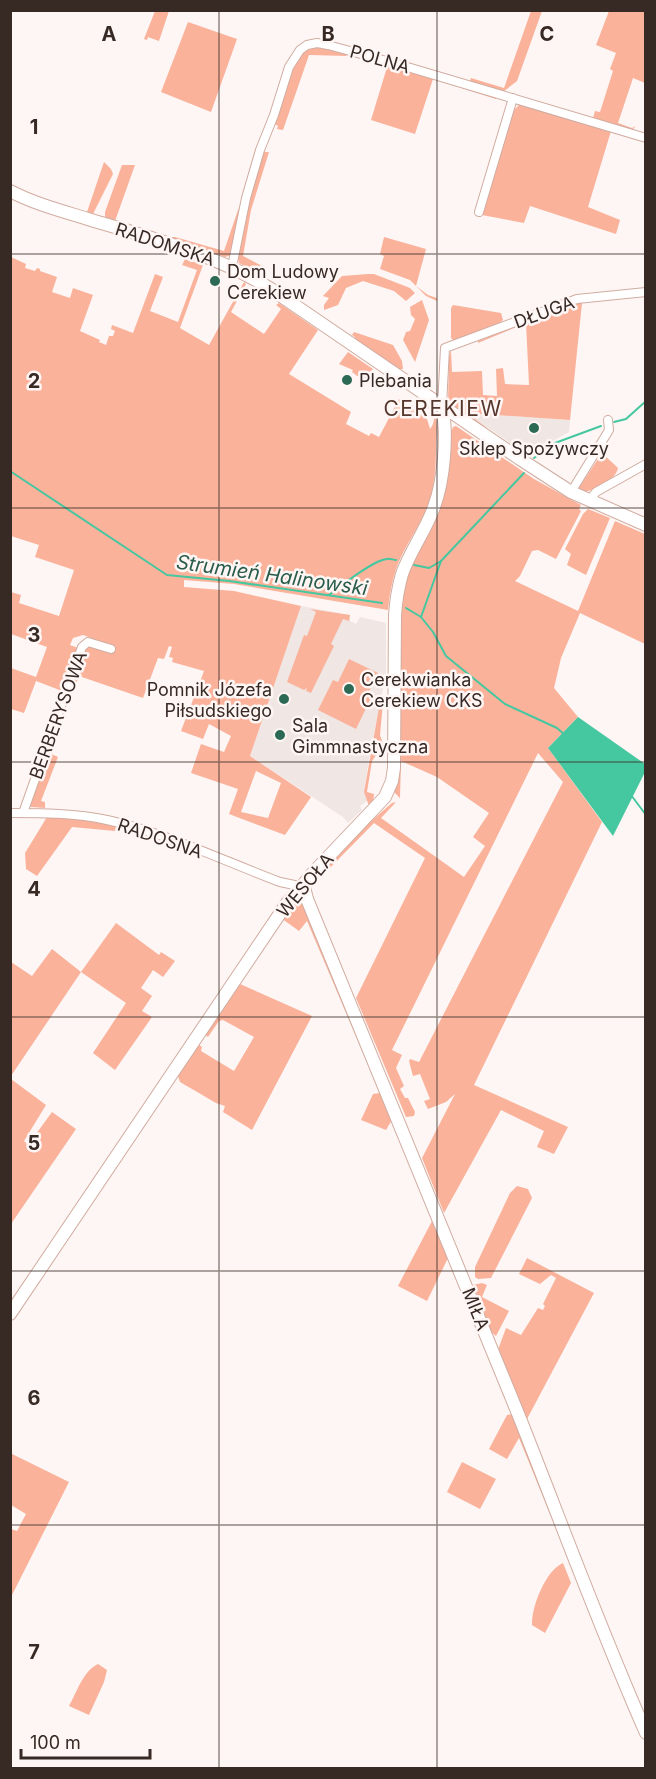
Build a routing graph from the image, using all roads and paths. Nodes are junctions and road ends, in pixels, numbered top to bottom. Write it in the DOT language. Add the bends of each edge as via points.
graph roads {
  1 [pos="513,98"];
  2 [pos="645,138"];
  3 [pos="10,191"];
  4 [pos="479,212"];
  5 [pos="232,267"];
  6 [pos="645,292"];
  7 [pos="442,406"];
  8 [pos="608,420"];
  9 [pos="645,464"];
  10 [pos="571,492"];
  11 [pos="590,501"];
  12 [pos="645,525"];
  13 [pos="111,649"];
  14 [pos="10,813"];
  15 [pos="23,813"];
  16 [pos="304,887"];
  17 [pos="10,1314"];
  18 [pos="645,1733"];
  1 -- 2 [label="street, POLNA"];
  1 -- 4 [label="street"];
  1 -- 5 [label="street, POLNA" via="328,45 307,45 289,67 260,150"];
  3 -- 5 [label="street, RADOMSKA"];
  5 -- 7 [label="street, RADOMSKA" via="271,289"];
  6 -- 7 [label="street, DŁUGA" via="577,299 446,348"];
  7 -- 10 [label="street, RADOMSKA"];
  7 -- 16 [label="street, WESOŁA" via="442,479 432,514 402,574 396,604 392,781 386,797 310,875"];
  8 -- 10 [label="street" via="609,430"];
  9 -- 11 [label="street" via="596,492"];
  10 -- 11 [label="street, RADOMSKA"];
  11 -- 12 [label="street, RADOMSKA"];
  13 -- 15 [label="street, BERBERYSOWA" via="88,642 82,647"];
  14 -- 15 [label="street, RADOSNA"];
  15 -- 16 [label="street, RADOSNA" via="87,817 137,827 280,882"];
  16 -- 17 [label="street, WESOŁA" via="287,903"];
  16 -- 18 [label="street, MIŁA"];
}
